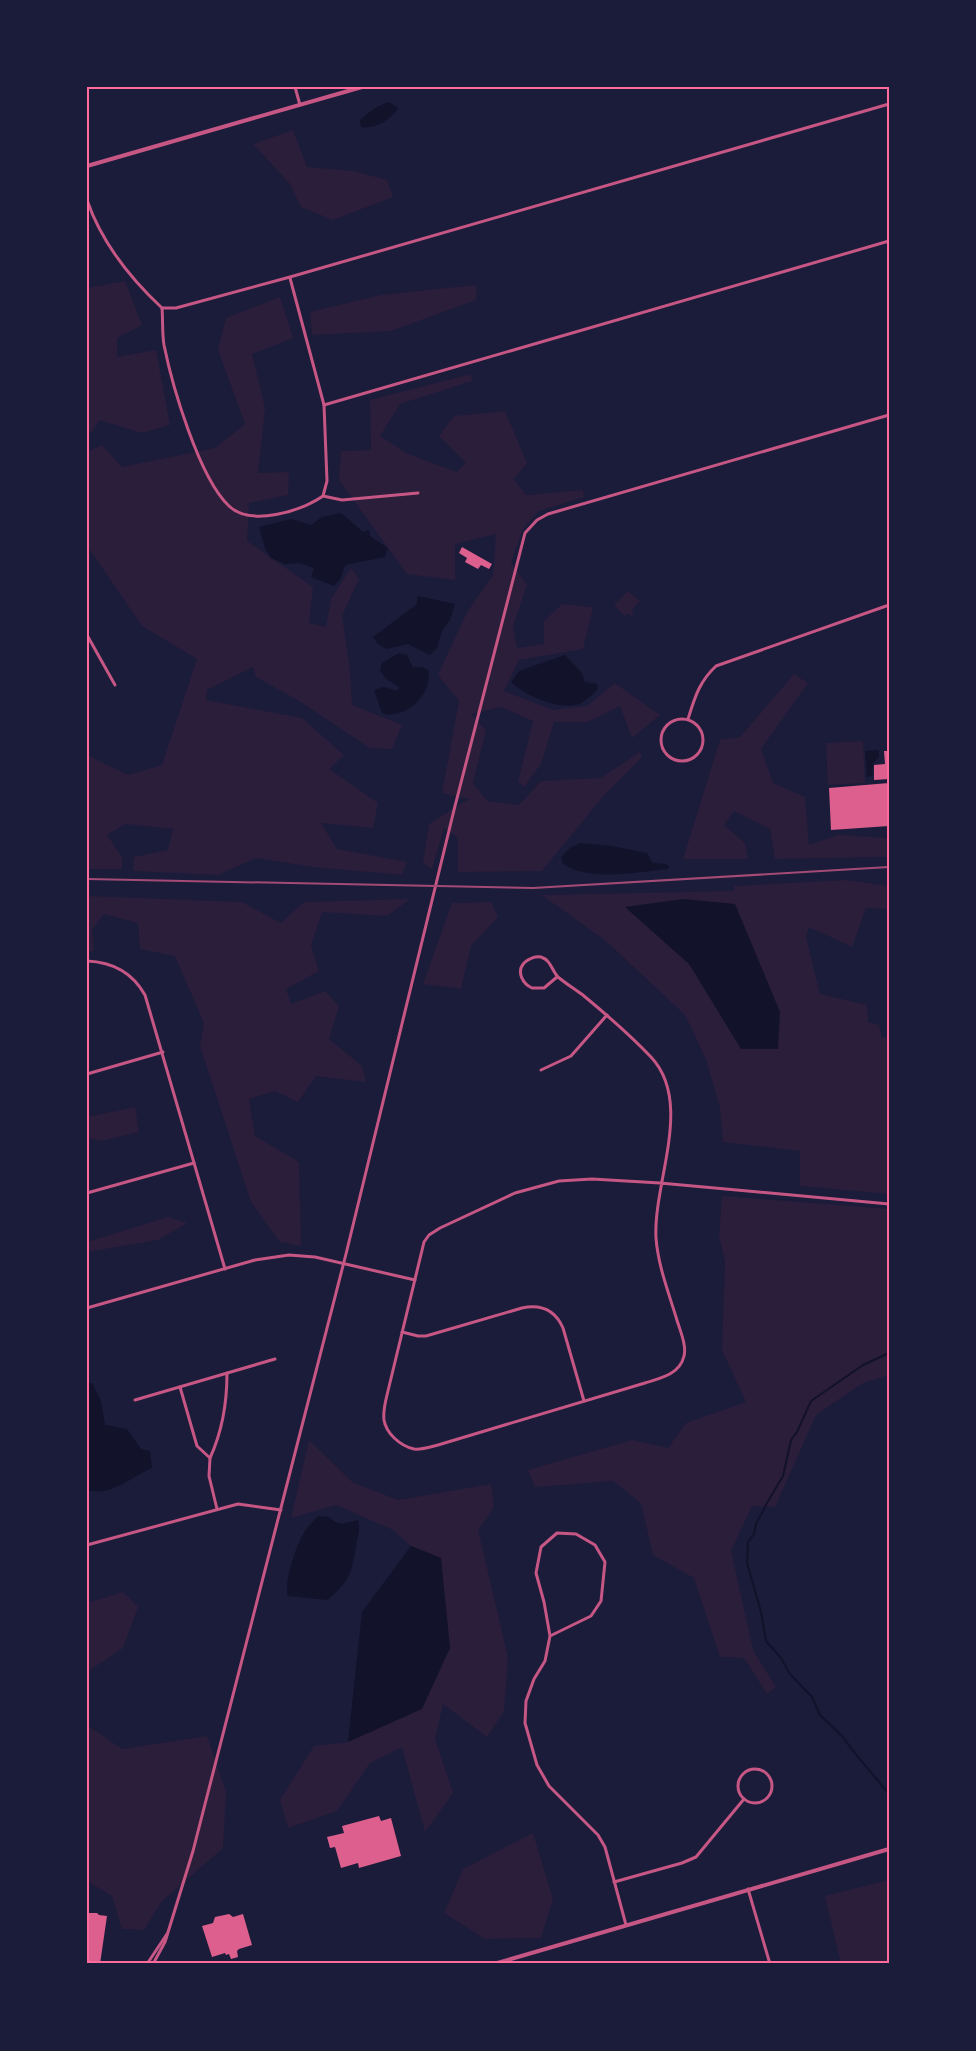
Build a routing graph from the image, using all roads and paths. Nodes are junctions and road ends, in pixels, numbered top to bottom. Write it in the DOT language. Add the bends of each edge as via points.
graph roads {
  1 [pos="295,87"];
  2 [pos="362,87"];
  3 [pos="889,104"];
  4 [pos="300,105"];
  5 [pos="87,166"];
  6 [pos="87,200"];
  7 [pos="889,241"];
  8 [pos="290,277"];
  9 [pos="162,308"];
  10 [pos="324,405"];
  11 [pos="889,416"];
  12 [pos="418,493"];
  13 [pos="323,496"];
  14 [pos="889,605"];
  15 [pos="87,635"];
  16 [pos="115,685"];
  17 [pos="688,719"];
  18 [pos="87,961"];
  19 [pos="558,977"];
  20 [pos="607,1015"];
  21 [pos="163,1052"];
  22 [pos="541,1070"];
  23 [pos="87,1074"];
  24 [pos="194,1163"];
  25 [pos="660,1183"];
  26 [pos="87,1193"];
  27 [pos="889,1204"];
  28 [pos="344,1263"];
  29 [pos="225,1269"];
  30 [pos="415,1280"];
  31 [pos="87,1308"];
  32 [pos="402,1332"];
  33 [pos="275,1359"];
  34 [pos="227,1373"];
  35 [pos="180,1387"];
  36 [pos="135,1400"];
  37 [pos="584,1401"];
  38 [pos="210,1458"];
  39 [pos="217,1509"];
  40 [pos="281,1510"];
  41 [pos="87,1545"];
  42 [pos="550,1636"];
  43 [pos="744,1799"];
  44 [pos="889,1849"];
  45 [pos="614,1882"];
  46 [pos="748,1890"];
  47 [pos="626,1925"];
  48 [pos="168,1932"];
  49 [pos="519,1957"];
  50 [pos="147,1964"];
  51 [pos="153,1964"];
  52 [pos="494,1964"];
  53 [pos="521,1964"];
  54 [pos="770,1964"];
  1 -- 4 [label="street"];
  2 -- 4 [label="street"];
  3 -- 8 [label="street"];
  4 -- 5 [label="street"];
  6 -- 9 [label="street" via="102,234 143,290"];
  7 -- 10 [label="street"];
  8 -- 9 [label="street" via="176,308"];
  8 -- 10 [label="street"];
  9 -- 13 [label="street" via="164,344 189,432 205,469 229,507 258,517 311,504"];
  10 -- 13 [label="street" via="327,481"];
  11 -- 28 [label="street" via="548,514 525,533"];
  12 -- 13 [label="street" via="342,500"];
  14 -- 17 [label="street" via="716,666 696,692"];
  15 -- 16 [label="street"];
  17 -- 17 [label="street" via="673,720 661,733 662,749 677,761 692,759 702,748 703,734"];
  18 -- 21 [label="street" via="114,966 138,983 148,1001"];
  19 -- 19 [label="street" via="541,957 526,961 520,969 524,982 532,988 544,988"];
  19 -- 20 [label="street"];
  20 -- 22 [label="street" via="571,1056"];
  20 -- 25 [label="street" via="662,1073 670,1104 671,1130"];
  21 -- 23 [label="street"];
  21 -- 24 [label="street"];
  24 -- 26 [label="street"];
  24 -- 29 [label="street"];
  25 -- 27 [label="street"];
  25 -- 30 [label="street" via="592,1179 515,1193 429,1235"];
  25 -- 37 [label="street" via="658,1253 685,1354 680,1367 668,1375"];
  28 -- 29 [label="street" via="289,1255"];
  28 -- 30 [label="street"];
  28 -- 40 [label="street"];
  29 -- 31 [label="street"];
  30 -- 32 [label="street"];
  32 -- 37 [label="street" via="426,1336 534,1305 549,1310 563,1328"];
  32 -- 37 [label="street" via="384,1420 392,1436 412,1449 438,1445"];
  33 -- 34 [label="street"];
  34 -- 35 [label="street"];
  34 -- 38 [label="street" via="227,1396"];
  35 -- 36 [label="street"];
  35 -- 38 [label="street" via="198,1446"];
  38 -- 39 [label="street" via="209,1476"];
  39 -- 40 [label="street" via="238,1504"];
  39 -- 41 [label="street"];
  40 -- 48 [label="street" via="193,1851"];
  42 -- 42 [label="street" via="536,1573 541,1547 557,1533 576,1534 595,1545 605,1562 601,1601 591,1616"];
  42 -- 45 [label="street" via="545,1661 526,1701 525,1723 537,1766 549,1786 598,1835"];
  43 -- 43 [label="street" via="759,1803 768,1797 772,1780 764,1771 752,1769 742,1775 738,1790"];
  43 -- 45 [label="street" via="696,1857"];
  44 -- 46 [label="street"];
  45 -- 47 [label="street"];
  46 -- 47 [label="street"];
  46 -- 54 [label="street"];
  47 -- 49 [label="street"];
  48 -- 50 [label="street"];
  48 -- 51 [label="street"];
  49 -- 52 [label="street"];
  49 -- 53 [label="street"];
}
